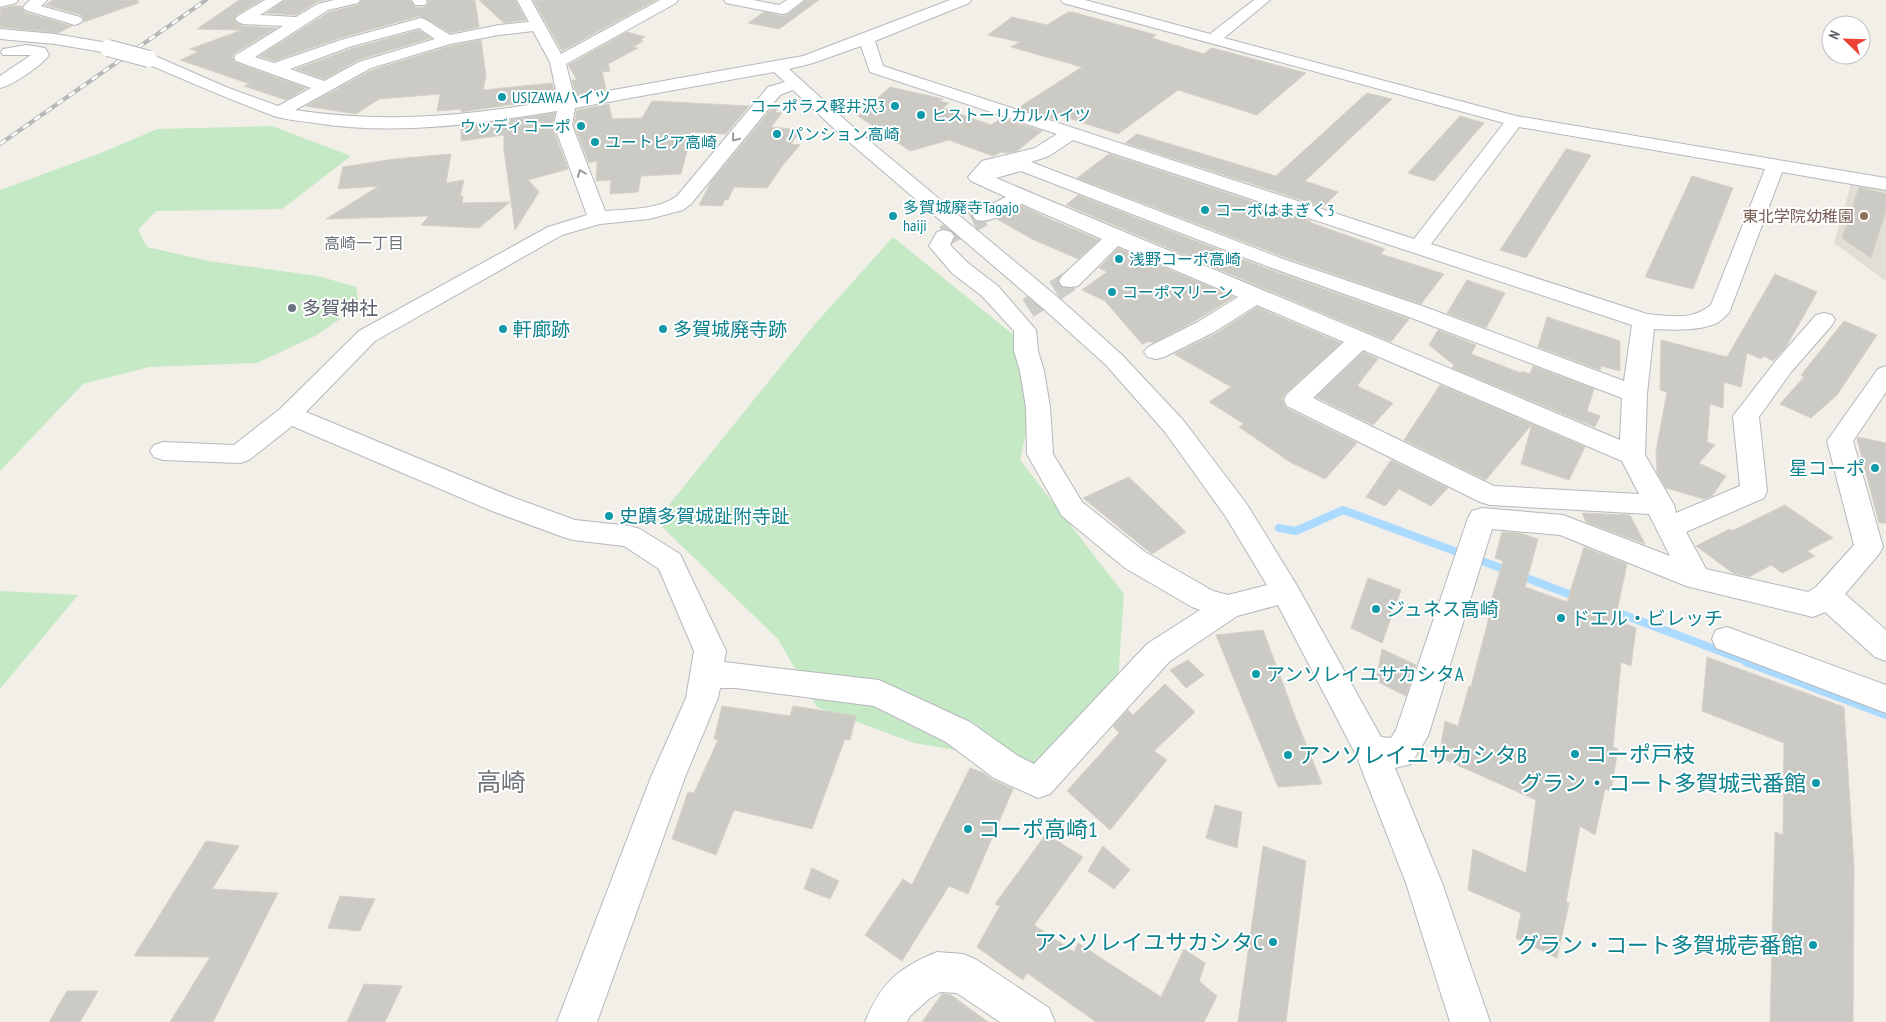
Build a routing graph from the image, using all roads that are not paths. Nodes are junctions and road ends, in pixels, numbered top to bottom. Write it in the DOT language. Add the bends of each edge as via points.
graph roads {
  1 [pos="11,0"];
  2 [pos="40,0"];
  3 [pos="276,0"];
  4 [pos="524,0"];
  5 [pos="671,0"];
  6 [pos="731,0"];
  7 [pos="797,0"];
  8 [pos="964,0"];
  9 [pos="1068,0"];
  10 [pos="1263,0"];
  11 [pos="0,3"];
  12 [pos="351,5"];
  13 [pos="75,20"];
  14 [pos="300,22"];
  15 [pos="537,26"];
  16 [pos="0,34"];
  17 [pos="867,39"];
  18 [pos="1213,39"];
  19 [pos="447,40"];
  20 [pos="0,53"];
  21 [pos="558,62"];
  22 [pos="275,69"];
  23 [pos="787,75"];
  24 [pos="0,83"];
  25 [pos="325,87"];
  26 [pos="567,104"];
  27 [pos="279,112"];
  28 [pos="1515,121"];
  29 [pos="1070,134"];
  30 [pos="1776,164"];
  31 [pos="978,177"];
  32 [pos="1886,184"];
  33 [pos="1021,198"];
  34 [pos="984,216"];
  35 [pos="598,218"];
  36 [pos="944,236"];
  37 [pos="1116,237"];
  38 [pos="1417,248"];
  39 [pos="1070,281"];
  40 [pos="1256,296"];
  41 [pos="1824,320"];
  42 [pos="1644,321"];
  43 [pos="1360,340"];
  44 [pos="1156,352"];
  45 [pos="1886,374"];
  46 [pos="1635,394"];
  47 [pos="288,415"];
  48 [pos="163,451"];
  49 [pos="1632,455"];
  50 [pos="1665,516"];
  51 [pos="1875,535"];
  52 [pos="1696,578"];
  53 [pos="1286,592"];
  54 [pos="1826,595"];
  55 [pos="1228,607"];
  56 [pos="1880,636"];
  57 [pos="1727,639"];
  58 [pos="706,675"];
  59 [pos="1886,699"];
  60 [pos="1371,751"];
  61 [pos="577,1022"];
  62 [pos="885,1022"];
  63 [pos="1035,1022"];
  64 [pos="1470,1022"];
  1 -- 11 [label="street"];
  2 -- 13 [label="street" via="30,7"];
  3 -- 14 [label="street" via="243,19"];
  4 -- 15 [label="street"];
  5 -- 21 [label="street"];
  6 -- 7 [label="street" via="782,10"];
  8 -- 17 [label="street"];
  9 -- 18 [label="street"];
  10 -- 18 [label="street"];
  12 -- 14 [label="street" via="323,7"];
  14 -- 22 [label="street" via="242,58"];
  15 -- 19 [label="street"];
  15 -- 21 [label="street"];
  16 -- 27 [label="street, bridge" via="55,39 149,59"];
  17 -- 23 [label="street"];
  17 -- 29 [label="street" via="876,69"];
  18 -- 28 [label="street"];
  19 -- 22 [label="street" via="421,23 372,35"];
  19 -- 25 [label="street" via="365,65"];
  20 -- 24 [label="street" via="27,50 39,51 40,55"];
  21 -- 26 [label="street"];
  22 -- 25 [label="street"];
  23 -- 26 [label="street"];
  23 -- 35 [label="street, one-way" via="684,200 676,206 648,212"];
  23 -- 53 [label="street" via="848,132 1114,360 1174,426 1236,510"];
  25 -- 27 [label="street"];
  26 -- 27 [label="street" via="474,118 420,122 336,120"];
  35 -- 26 [label="street, one-way" via="563,125"];
  28 -- 30 [label="street"];
  28 -- 38 [label="street"];
  29 -- 31 [label="street" via="1042,152 989,165"];
  29 -- 38 [label="street"];
  30 -- 32 [label="street"];
  30 -- 42 [label="street" via="1721,308 1709,318 1679,324"];
  31 -- 33 [label="street"];
  31 -- 46 [label="street" via="1022,165 1276,263"];
  33 -- 34 [label="street"];
  33 -- 37 [label="street"];
  35 -- 47 [label="street" via="555,231 366,336"];
  36 -- 55 [label="street" via="939,246 960,268 1021,312 1038,407 1040,454 1072,509 1135,560 1203,599"];
  37 -- 39 [label="street"];
  37 -- 40 [label="street"];
  38 -- 42 [label="street"];
  40 -- 43 [label="street"];
  40 -- 44 [label="street" via="1206,327"];
  41 -- 50 [label="street" via="1746,416 1754,491"];
  42 -- 46 [label="street"];
  43 -- 49 [label="street"];
  43 -- 50 [label="street" via="1296,400 1490,495"];
  45 -- 51 [label="street" via="1840,441"];
  46 -- 49 [label="street"];
  47 -- 48 [label="street" via="240,454"];
  47 -- 58 [label="street" via="573,530 630,536 670,562 710,651"];
  49 -- 50 [label="street"];
  50 -- 52 [label="street"];
  51 -- 54 [label="street" via="1869,547"];
  52 -- 54 [label="street" via="1813,605"];
  52 -- 60 [label="street" via="1563,525 1482,518 1411,736 1399,754"];
  53 -- 55 [label="street"];
  53 -- 60 [label="street"];
  54 -- 56 [label="street"];
  55 -- 58 [label="street" via="1158,653 1038,783 1006,767 958,732 879,694 736,674"];
  57 -- 59 [label="street"];
  58 -- 61 [label="street" via="702,698 668,778"];
  60 -- 64 [label="street" via="1424,883"];
  62 -- 63 [label="street" via="896,1002 916,984 937,972 963,974"];
}
